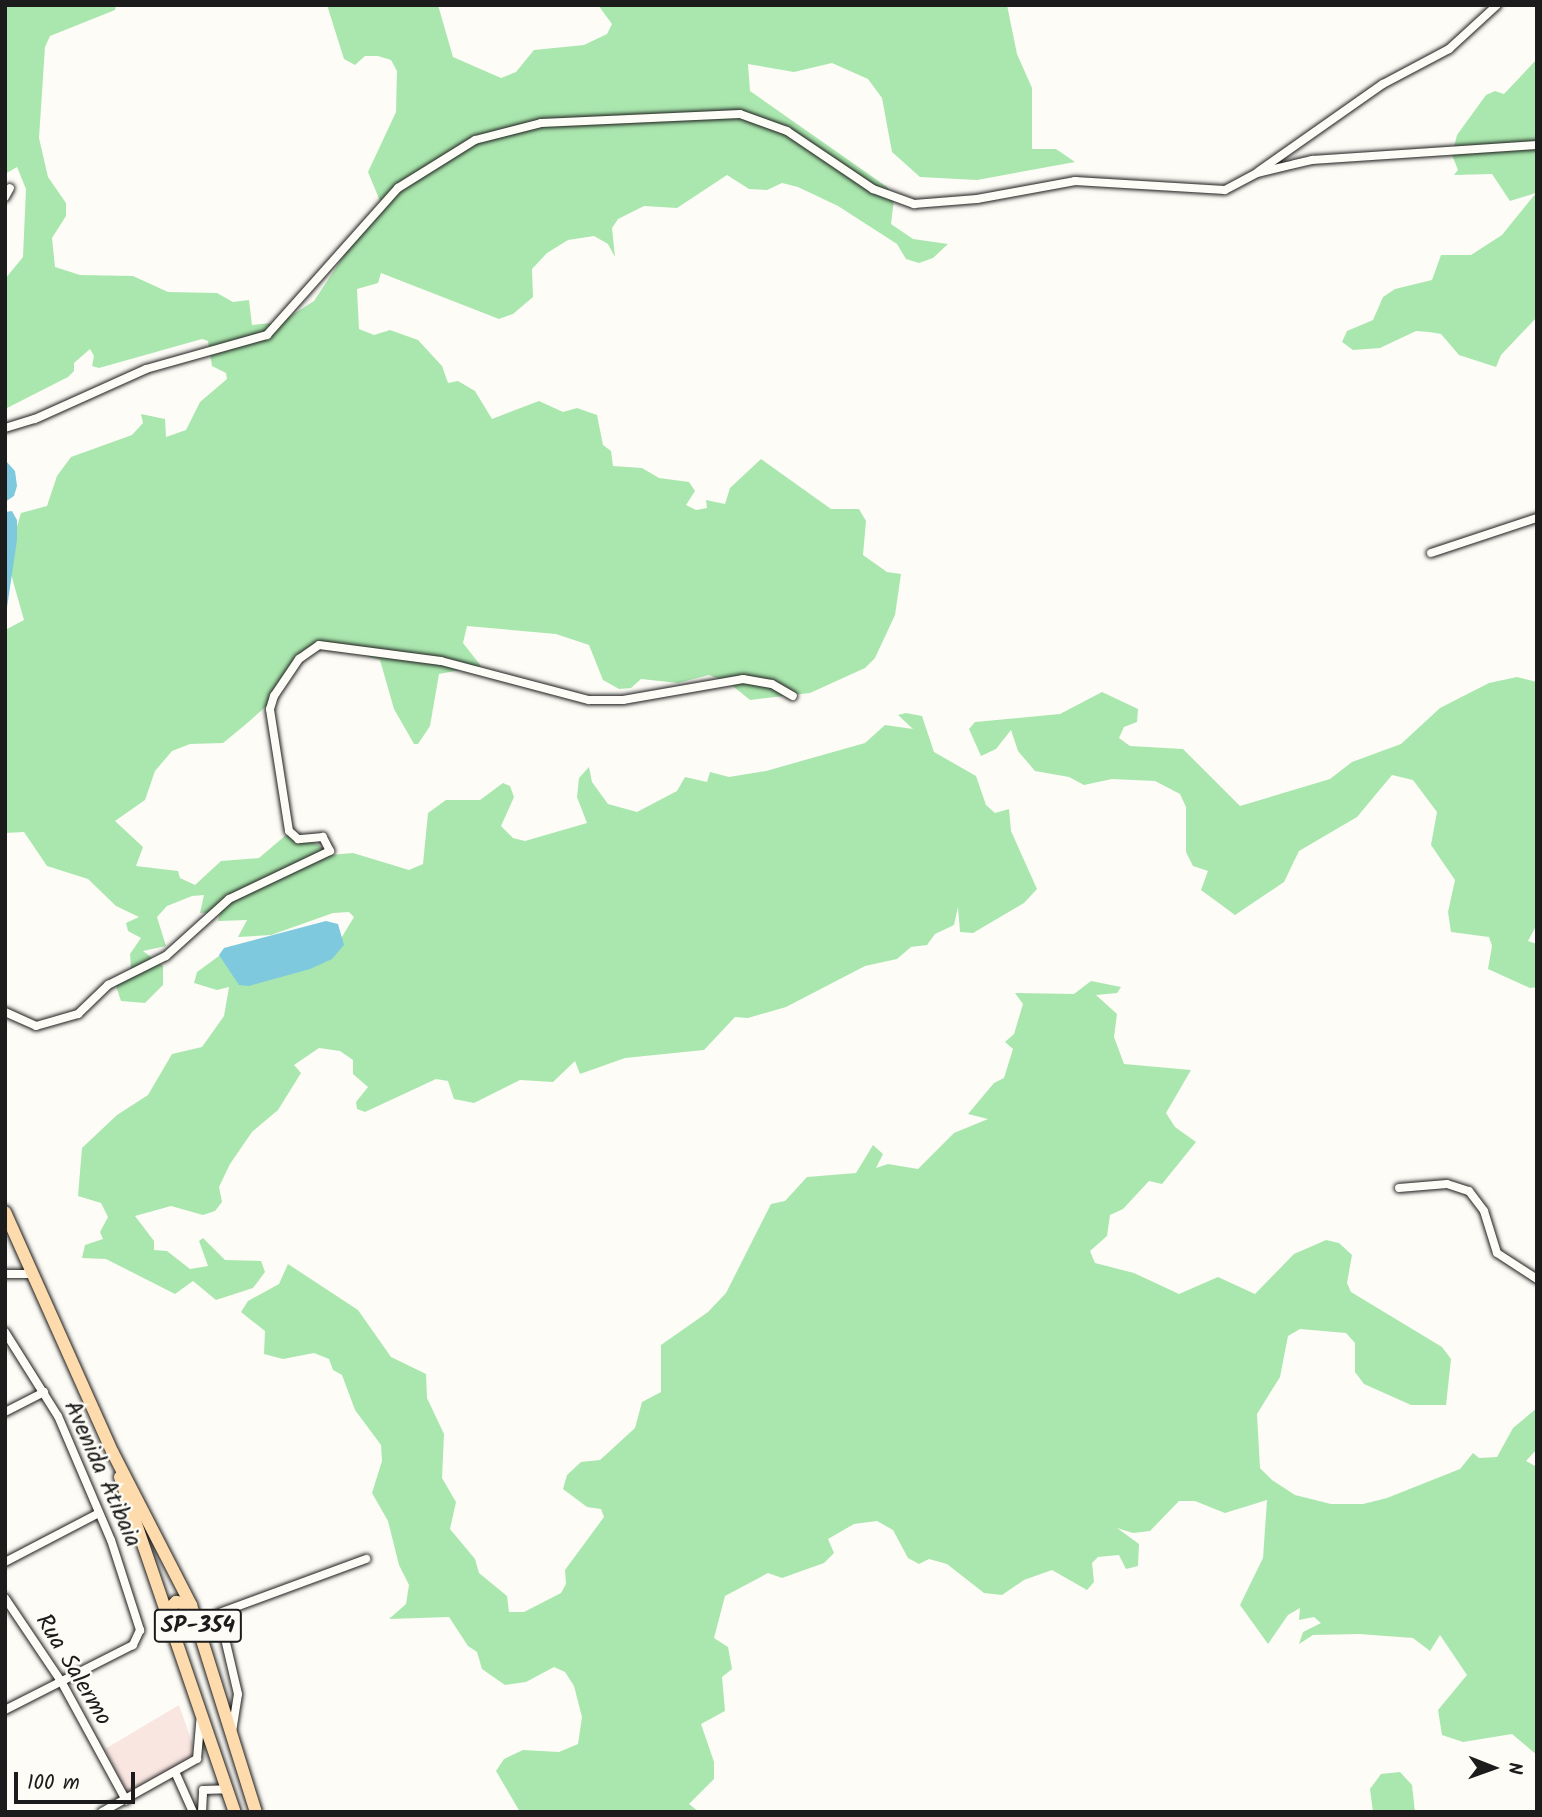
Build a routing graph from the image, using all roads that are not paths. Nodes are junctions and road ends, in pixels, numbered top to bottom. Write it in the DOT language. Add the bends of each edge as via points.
graph roads {
  1 [pos="1497,5"];
  2 [pos="1537,145"];
  3 [pos="1256,173"];
  4 [pos="10,188"];
  5 [pos="5,197"];
  6 [pos="5,428"];
  7 [pos="1537,518"];
  8 [pos="1431,553"];
  9 [pos="793,696"];
  10 [pos="5,1012"];
  11 [pos="1399,1188"];
  12 [pos="5,1212"];
  13 [pos="5,1274"];
  14 [pos="33,1274"];
  15 [pos="1537,1279"];
  16 [pos="5,1332"];
  17 [pos="44,1392"];
  18 [pos="5,1412"];
  19 [pos="113,1453"];
  20 [pos="99,1513"];
  21 [pos="366,1559"];
  22 [pos="5,1562"];
  23 [pos="5,1598"];
  24 [pos="191,1605"];
  25 [pos="165,1613"];
  26 [pos="61,1681"];
  27 [pos="5,1710"];
  28 [pos="200,1715"];
  29 [pos="232,1735"];
  30 [pos="176,1774"];
  31 [pos="227,1789"];
  32 [pos="126,1800"];
  33 [pos="102,1812"];
  34 [pos="193,1812"];
  35 [pos="202,1812"];
  36 [pos="234,1812"];
  37 [pos="256,1812"];
  1 -- 3 [label="street" via="1449,49 1371,91"];
  2 -- 3 [label="street" via="1312,160"];
  3 -- 6 [label="street" via="1225,190 1075,181 977,199 914,204 873,189 787,131 740,114 541,123 475,140 398,188 267,335 146,369"];
  4 -- 5 [label="street"];
  7 -- 8 [label="street"];
  9 -- 10 [label="street" via="772,684 743,679 623,700 589,700 441,661 320,645 299,659 270,709 289,831 298,839 323,837 330,851 229,899 166,956 108,985 78,1014 36,1026"];
  11 -- 15 [label="street" via="1447,1184 1469,1191 1484,1211 1497,1252"];
  12 -- 14 [label="main road, SP-354"];
  13 -- 14 [label="street"];
  14 -- 19 [label="main road, SP-354"];
  16 -- 17 [label="street, Avenida Atibaia"];
  17 -- 18 [label="street"];
  17 -- 20 [label="street, Avenida Atibaia"];
  19 -- 24 [label="main road, SP-354"];
  19 -- 25 [label="main road, SP-354"];
  20 -- 22 [label="street"];
  20 -- 26 [label="street, Avenida Atibaia" via="139,1623 138,1640"];
  21 -- 29 [label="street" via="219,1613 238,1693"];
  23 -- 26 [label="street, Rua Salermo"];
  24 -- 25 [label="main road" via="176,1602"];
  24 -- 29 [label="main road, SP-354"];
  25 -- 28 [label="main road, SP-354"];
  26 -- 27 [label="street"];
  26 -- 32 [label="street, Rua Salermo"];
  28 -- 30 [label="street" via="197,1759"];
  28 -- 31 [label="main road, SP-354"];
  29 -- 37 [label="main road, SP-354"];
  30 -- 32 [label="street"];
  30 -- 34 [label="street"];
  31 -- 35 [label="street" via="203,1790"];
  31 -- 36 [label="main road, SP-354"];
  32 -- 33 [label="street"];
}
